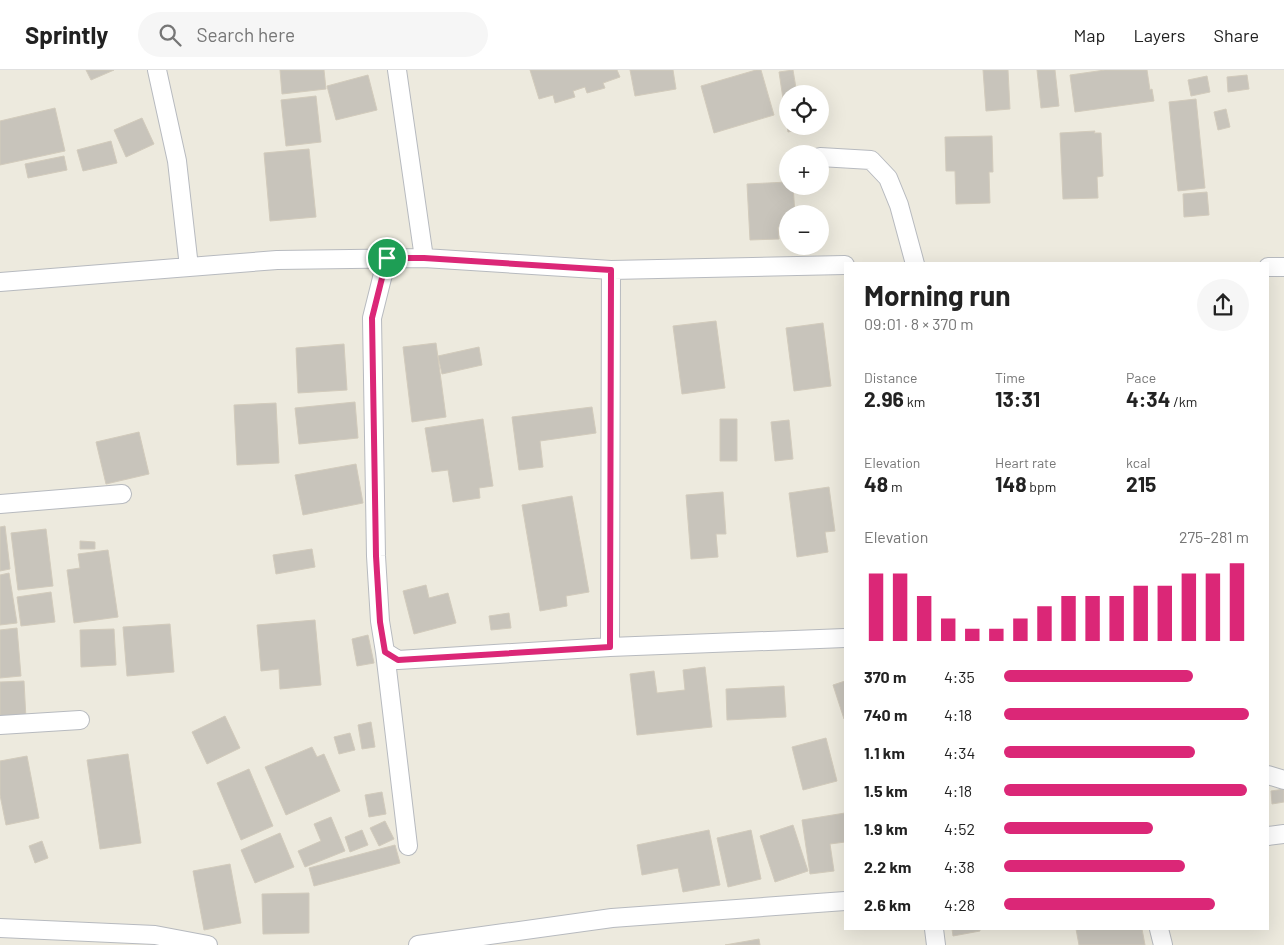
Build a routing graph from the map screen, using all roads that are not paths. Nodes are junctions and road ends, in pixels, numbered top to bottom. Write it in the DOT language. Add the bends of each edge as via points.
graph roads {
  1 [pos="157,70"];
  2 [pos="397,70"];
  3 [pos="829,158"];
  4 [pos="387,258"];
  5 [pos="424,258"];
  6 [pos="914,262"];
  7 [pos="844,265"];
  8 [pos="189,267"];
  9 [pos="1269,267"];
  10 [pos="1284,267"];
  11 [pos="611,270"];
  12 [pos="0,282"];
  13 [pos="122,494"];
  14 [pos="0,504"];
  15 [pos="844,638"];
  16 [pos="610,647"];
  17 [pos="385,652"];
  18 [pos="80,720"];
  19 [pos="0,725"];
  20 [pos="1269,775"];
  21 [pos="1284,780"];
  22 [pos="1284,834"];
  23 [pos="1269,836"];
  24 [pos="408,846"];
  25 [pos="844,901"];
  26 [pos="0,928"];
  27 [pos="934,930"];
  28 [pos="1159,930"];
  29 [pos="208,945"];
  30 [pos="418,945"];
  31 [pos="936,945"];
  32 [pos="1163,945"];
  1 -- 8 [label="street" via="177,161"];
  2 -- 5 [label="street"];
  3 -- 6 [label="street" via="871,160 888,178"];
  4 -- 5 [label="street"];
  4 -- 8 [label="street" via="277,260"];
  4 -- 17 [label="street" via="372,318 376,556"];
  5 -- 11 [label="street"];
  7 -- 11 [label="street"];
  8 -- 12 [label="street"];
  9 -- 10 [label="street"];
  11 -- 16 [label="street"];
  13 -- 14 [label="street"];
  15 -- 16 [label="street"];
  16 -- 17 [label="street" via="398,660"];
  17 -- 24 [label="street"];
  18 -- 19 [label="street"];
  20 -- 21 [label="street"];
  22 -- 23 [label="street"];
  25 -- 30 [label="street" via="612,918"];
  26 -- 29 [label="street" via="155,934"];
  27 -- 31 [label="street"];
  28 -- 32 [label="street"];
}
